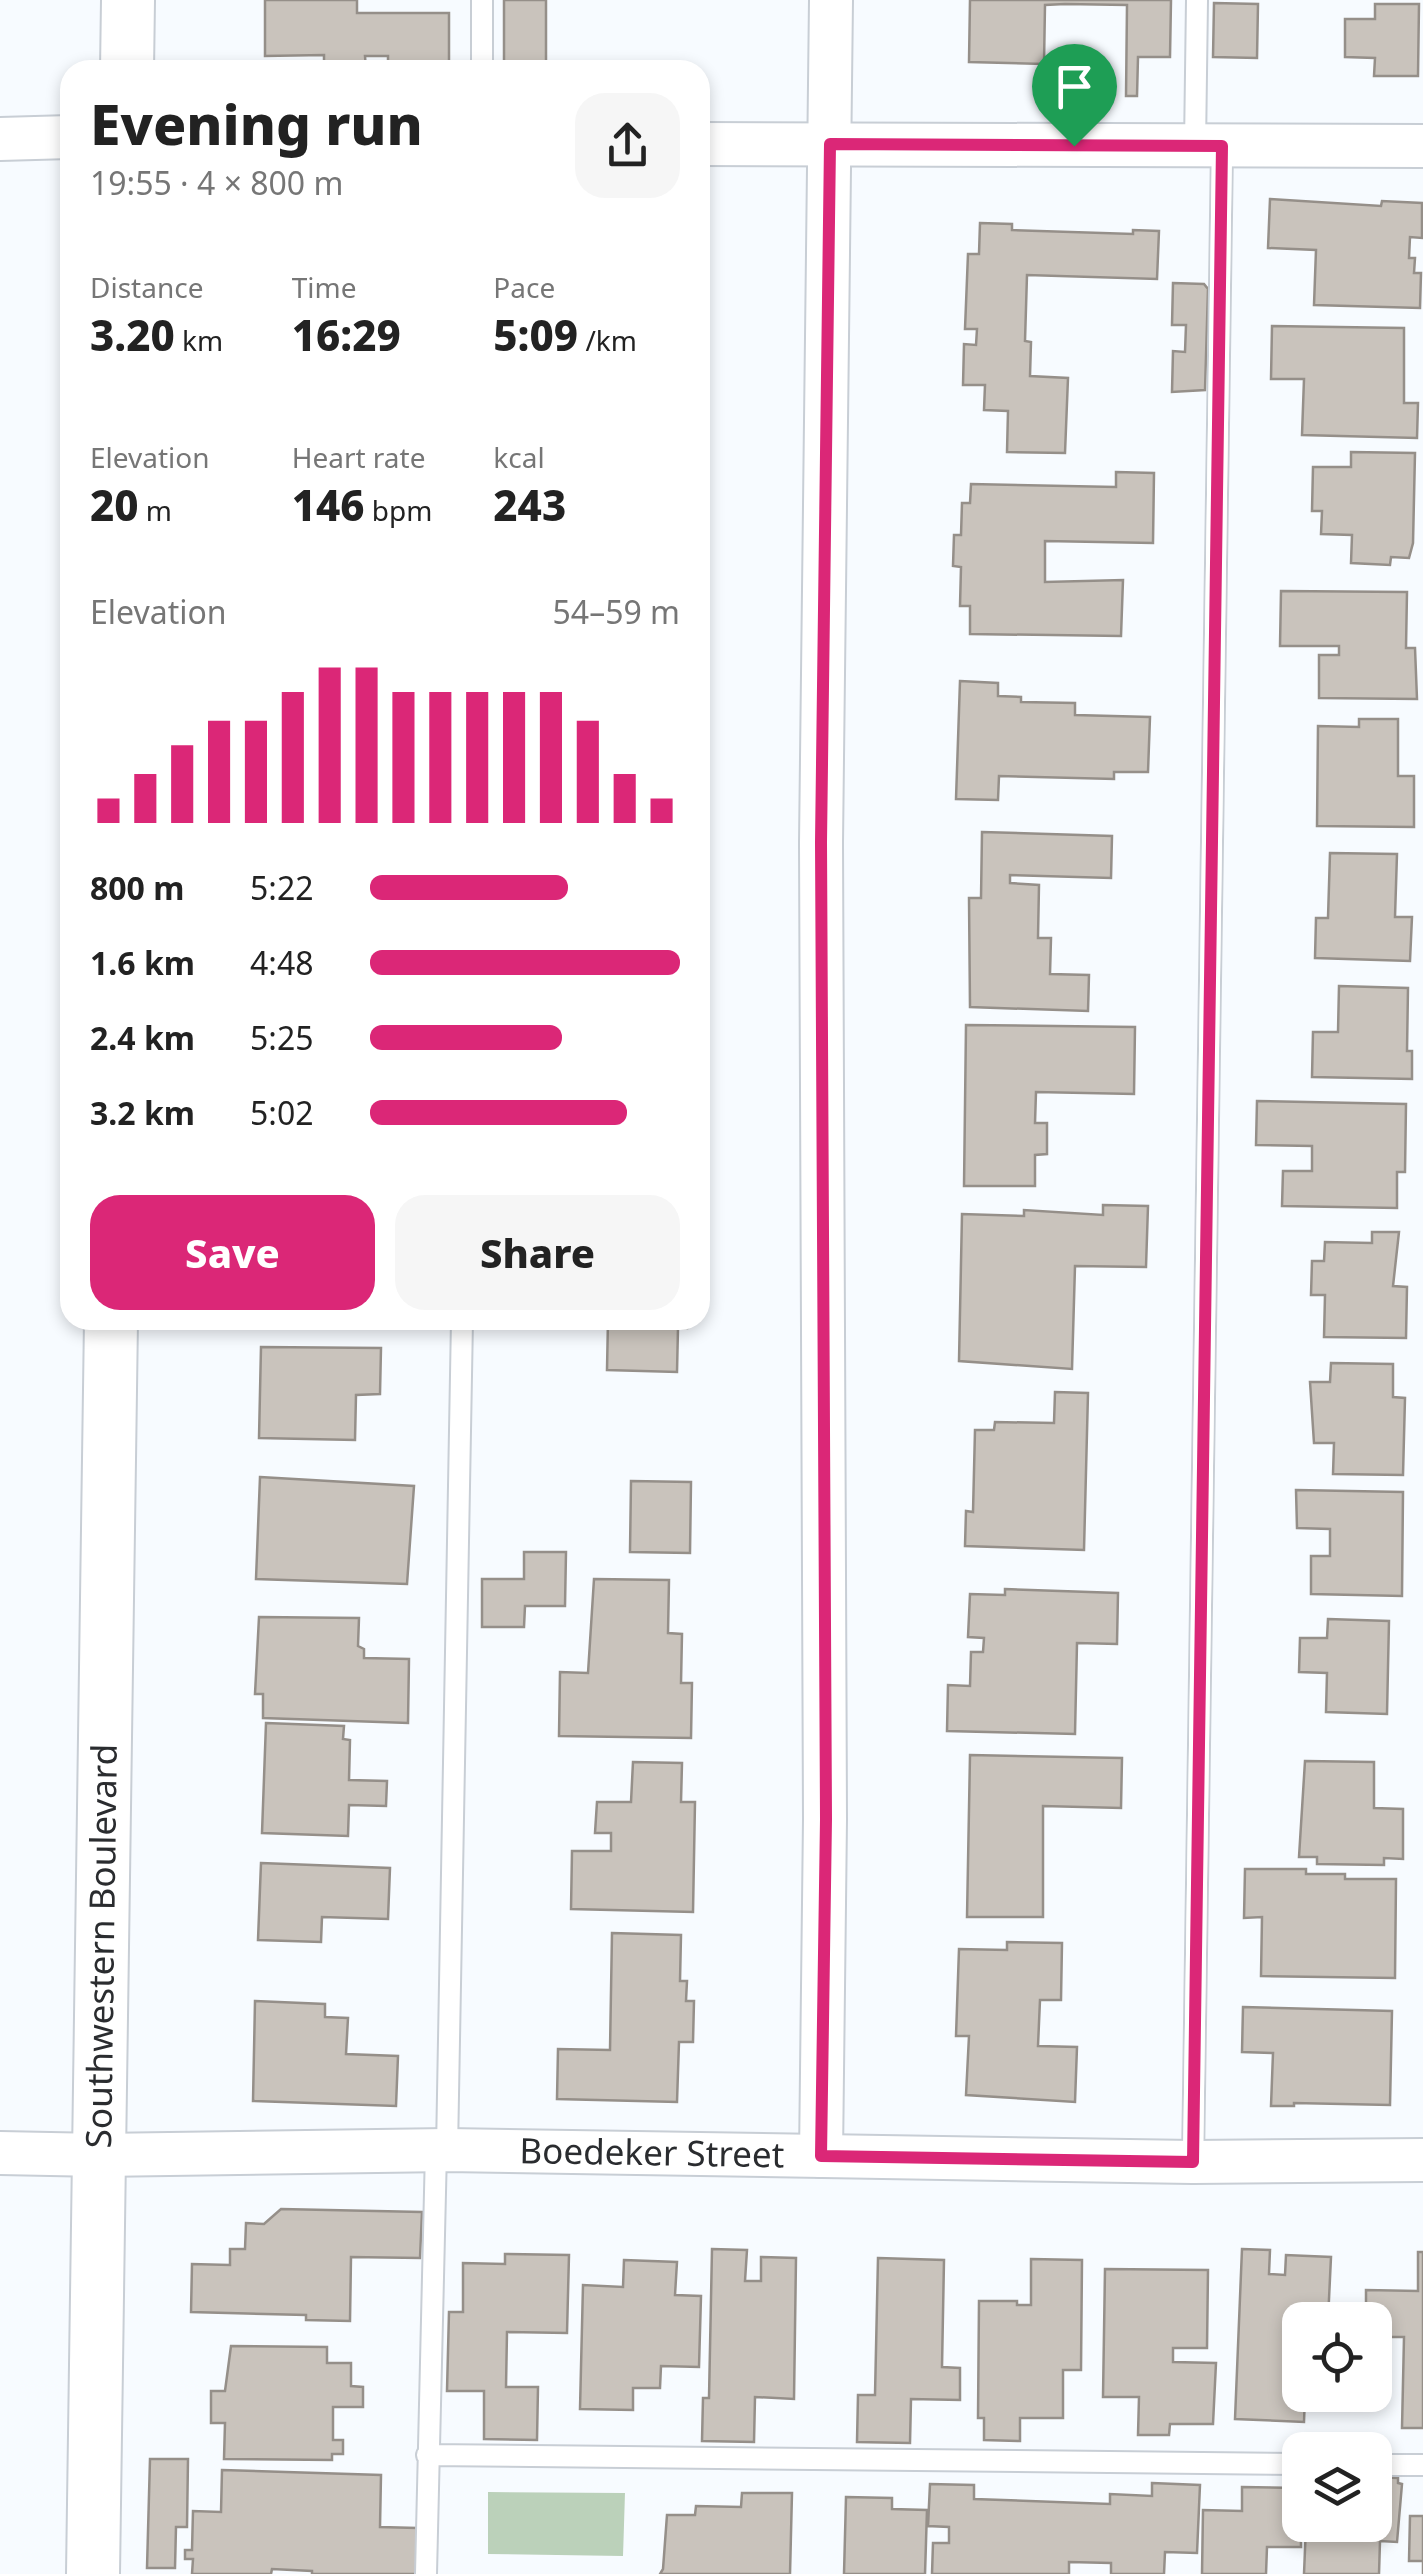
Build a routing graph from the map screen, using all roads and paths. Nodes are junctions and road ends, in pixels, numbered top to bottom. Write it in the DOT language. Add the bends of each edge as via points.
graph roads {
  1 [pos="128,0"];
  2 [pos="482,0"];
  3 [pos="831,0"];
  4 [pos="1197,0"];
  5 [pos="127,60"];
  6 [pos="482,60"];
  7 [pos="0,138"];
  8 [pos="60,138"];
  9 [pos="710,144"];
  10 [pos="830,144"];
  11 [pos="1209,146"];
  12 [pos="1423,146"];
  13 [pos="111,1330"];
  14 [pos="462,1330"];
  15 [pos="442,2150"];
  16 [pos="0,2153"];
  17 [pos="100,2155"];
  18 [pos="821,2156"];
  19 [pos="1423,2160"];
  20 [pos="1193,2162"];
  21 [pos="428,2454"];
  22 [pos="1282,2464"];
  23 [pos="1392,2465"];
  24 [pos="1423,2466"];
  25 [pos="94,2574"];
  26 [pos="426,2574"];
  1 -- 5 [label="street"];
  2 -- 6 [label="lane"];
  3 -- 10 [label="street"];
  4 -- 11 [label="lane"];
  7 -- 8 [label="street"];
  9 -- 10 [label="street"];
  10 -- 11 [label="street"];
  10 -- 18 [label="street" via="821,842"];
  11 -- 12 [label="street"];
  11 -- 20 [label="lane"];
  13 -- 17 [label="street, Southwestern Boulevard"];
  14 -- 15 [label="lane"];
  15 -- 17 [label="street, Boedeker Street"];
  15 -- 18 [label="street, Boedeker Street"];
  15 -- 21 [label="lane"];
  16 -- 17 [label="street, Boedeker Street"];
  17 -- 25 [label="street, Southwestern Boulevard"];
  18 -- 20 [label="street, Boedeker Street"];
  19 -- 20 [label="street, Boedeker Street"];
  21 -- 22 [label="lane"];
  21 -- 26 [label="lane"];
  23 -- 24 [label="lane"];
}
